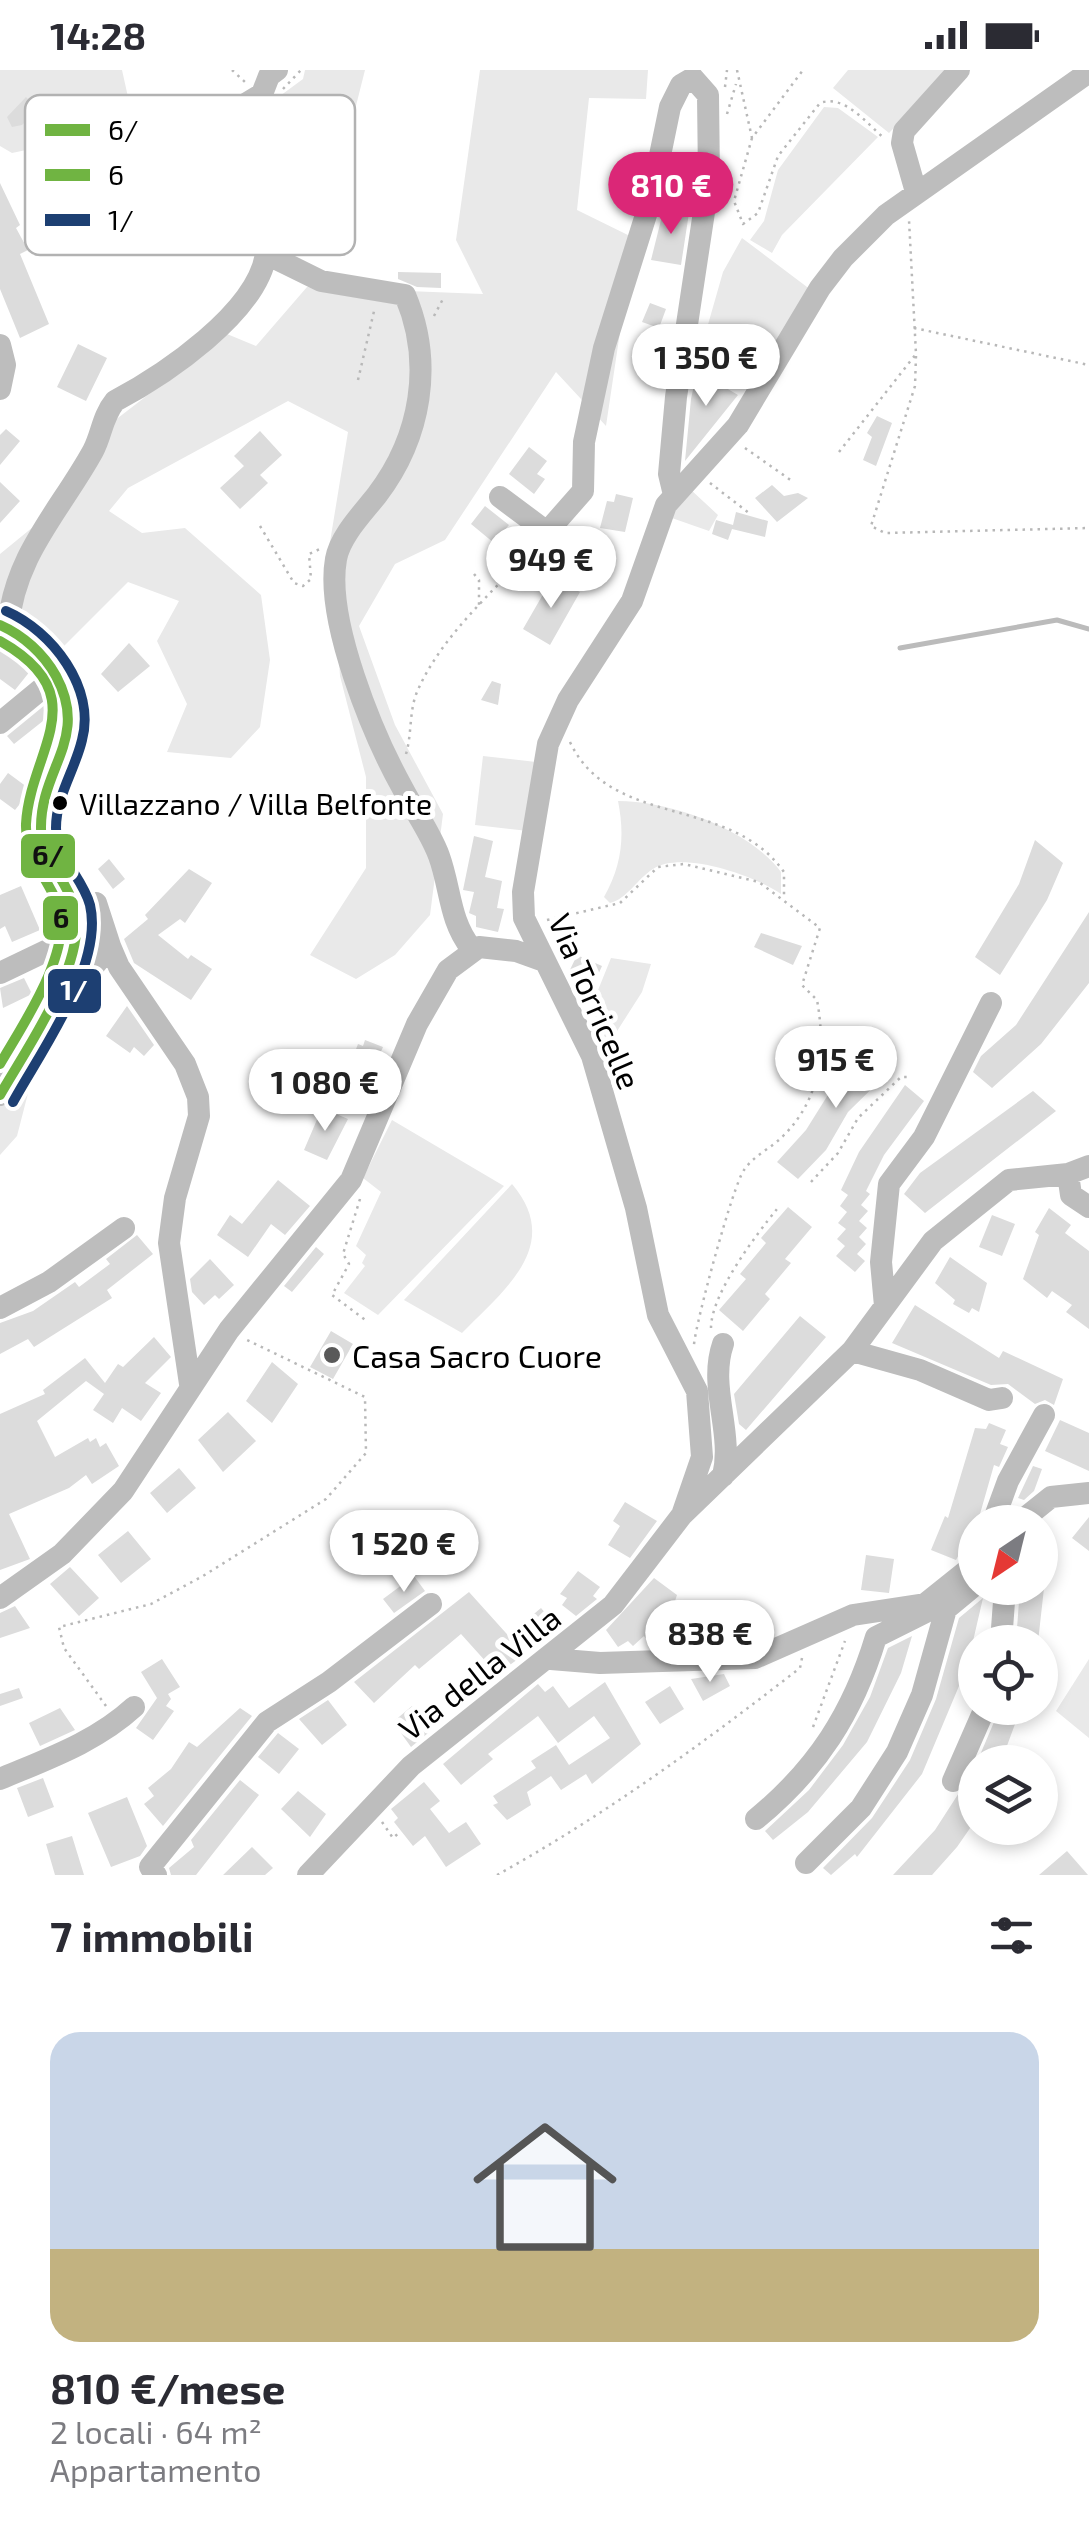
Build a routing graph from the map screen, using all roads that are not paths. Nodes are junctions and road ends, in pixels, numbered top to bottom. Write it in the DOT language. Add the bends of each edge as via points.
graph roads {
  1 [pos="277,70"];
  2 [pos="959,70"];
  3 [pos="1089,72"];
  4 [pos="260,95"];
  5 [pos="913,203"];
  6 [pos="266,255"];
  7 [pos="268,255"];
  8 [pos="0,345"];
  9 [pos="0,390"];
  10 [pos="674,495"];
  11 [pos="500,497"];
  12 [pos="4,626"];
  13 [pos="57,676"];
  14 [pos="0,724"];
  15 [pos="96,904"];
  16 [pos="110,946"];
  17 [pos="471,948"];
  18 [pos="69,958"];
  19 [pos="541,960"];
  20 [pos="0,973"];
  21 [pos="54,993"];
  22 [pos="991,1003"];
  23 [pos="0,1095"];
  24 [pos="1078,1170"];
  25 [pos="1089,1206"];
  26 [pos="124,1228"];
  27 [pos="885,1306"];
  28 [pos="0,1308"];
  29 [pos="694,1347"];
  30 [pos="721,1350"];
  31 [pos="852,1351"];
  32 [pos="690,1372"];
  33 [pos="190,1384"];
  34 [pos="1002,1398"];
  35 [pos="1044,1415"];
  36 [pos="722,1476"];
  37 [pos="1079,1493"];
  38 [pos="999,1505"];
  39 [pos="1041,1505"];
  40 [pos="682,1515"];
  41 [pos="958,1578"];
  42 [pos="0,1598"];
  43 [pos="935,1598"];
  44 [pos="958,1600"];
  45 [pos="431,1604"];
  46 [pos="551,1659"];
  47 [pos="134,1707"];
  48 [pos="978,1725"];
  49 [pos="0,1779"];
  50 [pos="954,1781"];
  51 [pos="756,1819"];
  52 [pos="806,1863"];
  53 [pos="156,1875"];
  54 [pos="308,1875"];
  1 -- 4 [label="street"];
  2 -- 5 [label="street" via="904,131"];
  3 -- 5 [label="street, Via Torricelle"];
  5 -- 10 [label="street, Via Torricelle" via="868,231 820,288 727,438"];
  6 -- 12 [label="street" via="245,297 204,342 106,412 92,454 24,562"];
  7 -- 17 [label="street" via="321,282 405,295 421,339 418,408 398,465 336,554 337,609 361,701 428,831 456,927"];
  8 -- 9 [label="street"];
  10 -- 11 [label="street, Via Torricelle" via="669,474 676,397 709,180 708,95 693,78 681,84 670,108 651,199 604,348 584,442 583,491 548,532"];
  10 -- 19 [label="street, Via Torricelle" via="632,600 552,732 522,892 526,926"];
  12 -- 13 [label="street"];
  13 -- 14 [label="street"];
  13 -- 18 [label="street" via="73,710 71,729 40,824 42,845 76,913"];
  15 -- 16 [label="street"];
  16 -- 21 [label="street"];
  16 -- 33 [label="street" via="185,1064 198,1097 169,1243"];
  17 -- 19 [label="street" via="516,950"];
  17 -- 33 [label="street" via="448,970 417,1024 351,1180"];
  18 -- 20 [label="street" via="48,950"];
  18 -- 21 [label="street"];
  19 -- 32 [label="street, Via Torricelle" via="592,1056 636,1208 658,1315"];
  21 -- 23 [label="street"];
  22 -- 27 [label="street" via="924,1137 889,1184 881,1262"];
  24 -- 25 [label="street" via="1070,1195"];
  24 -- 27 [label="street" via="1020,1176 999,1186 934,1242"];
  26 -- 28 [label="street"];
  27 -- 31 [label="street"];
  29 -- 32 [label="street, Via Torricelle"];
  30 -- 36 [label="street" via="718,1394 727,1459"];
  31 -- 34 [label="street" via="920,1370 989,1400"];
  31 -- 36 [label="street"];
  32 -- 40 [label="street, Via Torricelle" via="704,1442"];
  33 -- 42 [label="street" via="123,1491 62,1554"];
  35 -- 38 [label="street"];
  36 -- 40 [label="street"];
  37 -- 39 [label="street"];
  40 -- 46 [label="street, Via della Villa" via="614,1605"];
  41 -- 43 [label="street"];
  43 -- 46 [label="street" via="853,1616 735,1662"];
  43 -- 51 [label="street" via="926,1611 876,1636 834,1736 800,1782"];
  44 -- 52 [label="street" via="946,1610 914,1720 888,1767 861,1808"];
  45 -- 53 [label="street" via="267,1722 150,1867"];
  46 -- 54 [label="street, Via della Villa" via="412,1766"];
  47 -- 49 [label="street" via="114,1726"];
  48 -- 50 [label="street"];
}
